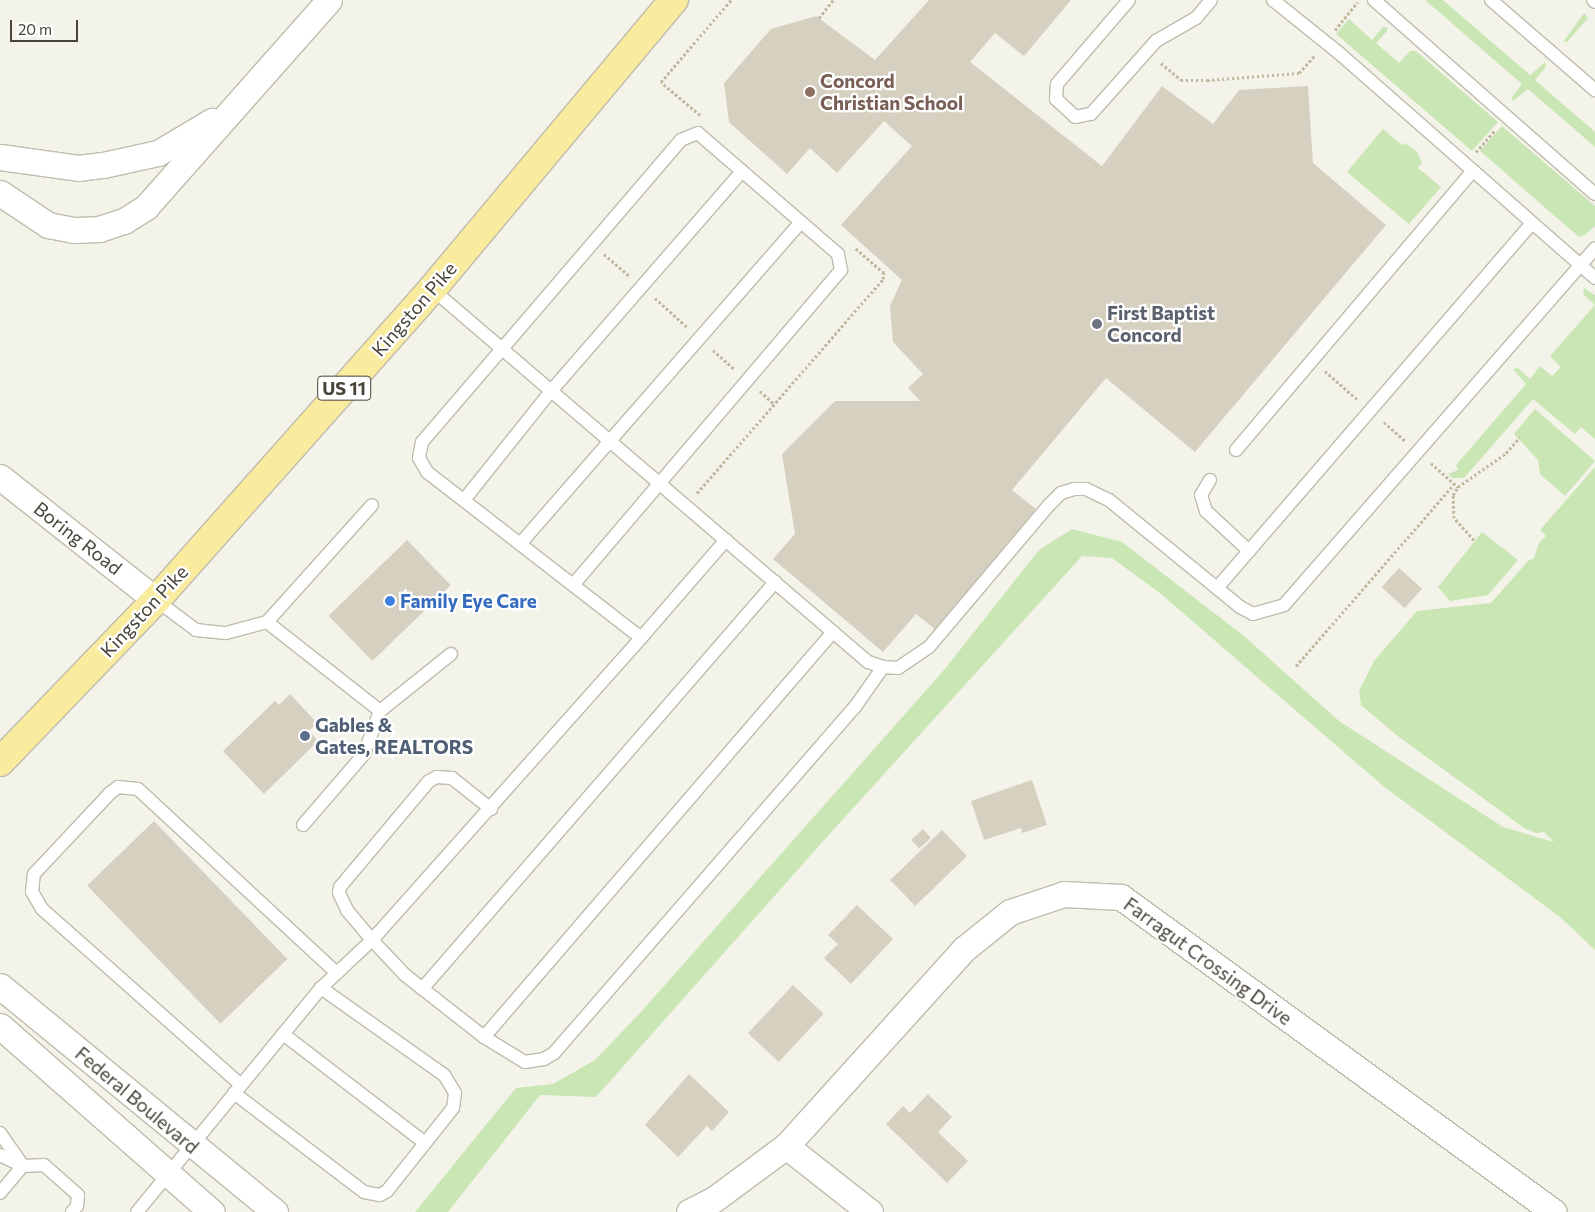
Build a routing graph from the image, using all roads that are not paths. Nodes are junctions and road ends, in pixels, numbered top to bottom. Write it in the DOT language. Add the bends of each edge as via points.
graph roads {
  1 [pos="328,0"];
  2 [pos="674,0"];
  3 [pos="1129,0"];
  4 [pos="1211,0"];
  5 [pos="1273,0"];
  6 [pos="1374,0"];
  7 [pos="1491,0"];
  8 [pos="1595,90"];
  9 [pos="231,109"];
  10 [pos="0,157"];
  11 [pos="742,171"];
  12 [pos="1472,172"];
  13 [pos="0,193"];
  14 [pos="1595,194"];
  15 [pos="801,222"];
  16 [pos="1532,223"];
  17 [pos="1595,249"];
  18 [pos="1580,265"];
  19 [pos="1595,278"];
  20 [pos="432,289"];
  21 [pos="502,349"];
  22 [pos="551,391"];
  23 [pos="609,440"];
  24 [pos="1236,450"];
  25 [pos="0,477"];
  26 [pos="1210,480"];
  27 [pos="661,485"];
  28 [pos="464,500"];
  29 [pos="372,504"];
  30 [pos="726,540"];
  31 [pos="520,544"];
  32 [pos="1249,551"];
  33 [pos="775,582"];
  34 [pos="573,585"];
  35 [pos="1217,588"];
  36 [pos="156,600"];
  37 [pos="267,622"];
  38 [pos="833,632"];
  39 [pos="642,638"];
  40 [pos="451,654"];
  41 [pos="883,668"];
  42 [pos="380,712"];
  43 [pos="0,762"];
  44 [pos="491,809"];
  45 [pos="303,825"];
  46 [pos="372,940"];
  47 [pos="337,973"];
  48 [pos="0,986"];
  49 [pos="321,988"];
  50 [pos="422,989"];
  51 [pos="0,1026"];
  52 [pos="283,1034"];
  53 [pos="484,1037"];
  54 [pos="238,1089"];
  55 [pos="0,1133"];
  56 [pos="425,1143"];
  57 [pos="191,1146"];
  58 [pos="786,1146"];
  59 [pos="0,1155"];
  60 [pos="23,1166"];
  61 [pos="169,1172"];
  62 [pos="0,1193"];
  63 [pos="708,1206"];
  64 [pos="72,1212"];
  65 [pos="137,1212"];
  66 [pos="212,1212"];
  67 [pos="276,1212"];
  68 [pos="689,1212"];
  69 [pos="870,1212"];
  70 [pos="1554,1212"];
  1 -- 9 [label="street"];
  2 -- 20 [label="main road, Kingston Pike / US 11"];
  3 -- 4 [label="lane" via="1057,84 1056,99 1075,117 1091,114 1156,42 1196,18"];
  5 -- 12 [label="lane"];
  6 -- 14 [label="lane"];
  7 -- 8 [label="lane"];
  9 -- 10 [label="street" via="158,154 78,168"];
  9 -- 13 [label="street" via="146,207 124,221 99,229 74,230 48,225"];
  11 -- 15 [label="lane"];
  11 -- 21 [label="lane" via="698,133 686,136"];
  11 -- 22 [label="lane"];
  12 -- 16 [label="lane"];
  12 -- 24 [label="lane"];
  15 -- 23 [label="lane"];
  15 -- 27 [label="lane" via="838,254 841,270"];
  16 -- 18 [label="lane"];
  16 -- 32 [label="lane"];
  17 -- 18 [label="lane"];
  18 -- 19 [label="lane"];
  18 -- 35 [label="lane" via="1284,605 1253,614"];
  20 -- 21 [label="lane"];
  20 -- 36 [label="main road, Kingston Pike / US 11"];
  21 -- 22 [label="lane"];
  21 -- 28 [label="lane" via="422,442 419,450 427,472"];
  22 -- 23 [label="lane"];
  22 -- 28 [label="lane"];
  23 -- 27 [label="lane"];
  23 -- 31 [label="lane"];
  25 -- 36 [label="street, Boring Road"];
  26 -- 32 [label="lane" via="1201,495 1206,511"];
  27 -- 30 [label="lane"];
  27 -- 34 [label="lane"];
  28 -- 31 [label="lane"];
  29 -- 37 [label="lane"];
  30 -- 33 [label="lane"];
  30 -- 39 [label="lane"];
  31 -- 34 [label="lane"];
  32 -- 35 [label="lane"];
  33 -- 38 [label="lane"];
  33 -- 50 [label="lane"];
  34 -- 39 [label="lane"];
  35 -- 41 [label="lane" via="1109,500 1086,489 1074,489 1061,493 1048,506 929,648 898,668"];
  36 -- 37 [label="lane" via="196,630 226,633"];
  36 -- 43 [label="main road, Kingston Pike / US 11"];
  37 -- 42 [label="lane"];
  38 -- 41 [label="lane" via="868,662"];
  38 -- 53 [label="lane"];
  39 -- 44 [label="lane"];
  40 -- 42 [label="lane"];
  41 -- 53 [label="lane" via="855,707 554,1053 544,1059 525,1062"];
  42 -- 45 [label="lane" via="364,754"];
  44 -- 46 [label="lane"];
  44 -- 46 [label="lane" via="452,778 437,777 429,781 340,887 339,893 347,910"];
  46 -- 47 [label="lane"];
  46 -- 50 [label="lane"];
  47 -- 49 [label="lane"];
  47 -- 54 [label="lane" via="138,789 118,787 109,794 34,874 32,892 42,909"];
  48 -- 57 [label="street, Federal Boulevard"];
  49 -- 52 [label="lane"];
  49 -- 56 [label="lane" via="444,1075 451,1084 457,1100 454,1108"];
  50 -- 53 [label="lane"];
  51 -- 61 [label="street, Federal Boulevard"];
  52 -- 54 [label="lane"];
  52 -- 56 [label="lane"];
  54 -- 56 [label="lane" via="364,1192 372,1195 387,1191"];
  54 -- 57 [label="lane"];
  55 -- 60 [label="lane"];
  57 -- 61 [label="lane"];
  57 -- 67 [label="street, Federal Boulevard"];
  58 -- 63 [label="street, Farragut Crossing Drive"];
  58 -- 69 [label="street"];
  58 -- 70 [label="street, Farragut Crossing Drive" via="964,949 1010,912 1064,894 1121,897"];
  59 -- 60 [label="lane"];
  60 -- 62 [label="lane"];
  60 -- 64 [label="lane" via="44,1165 74,1189 79,1200"];
  61 -- 65 [label="lane"];
  61 -- 66 [label="street, Federal Boulevard"];
  63 -- 68 [label="street, Farragut Crossing Drive"];
}
